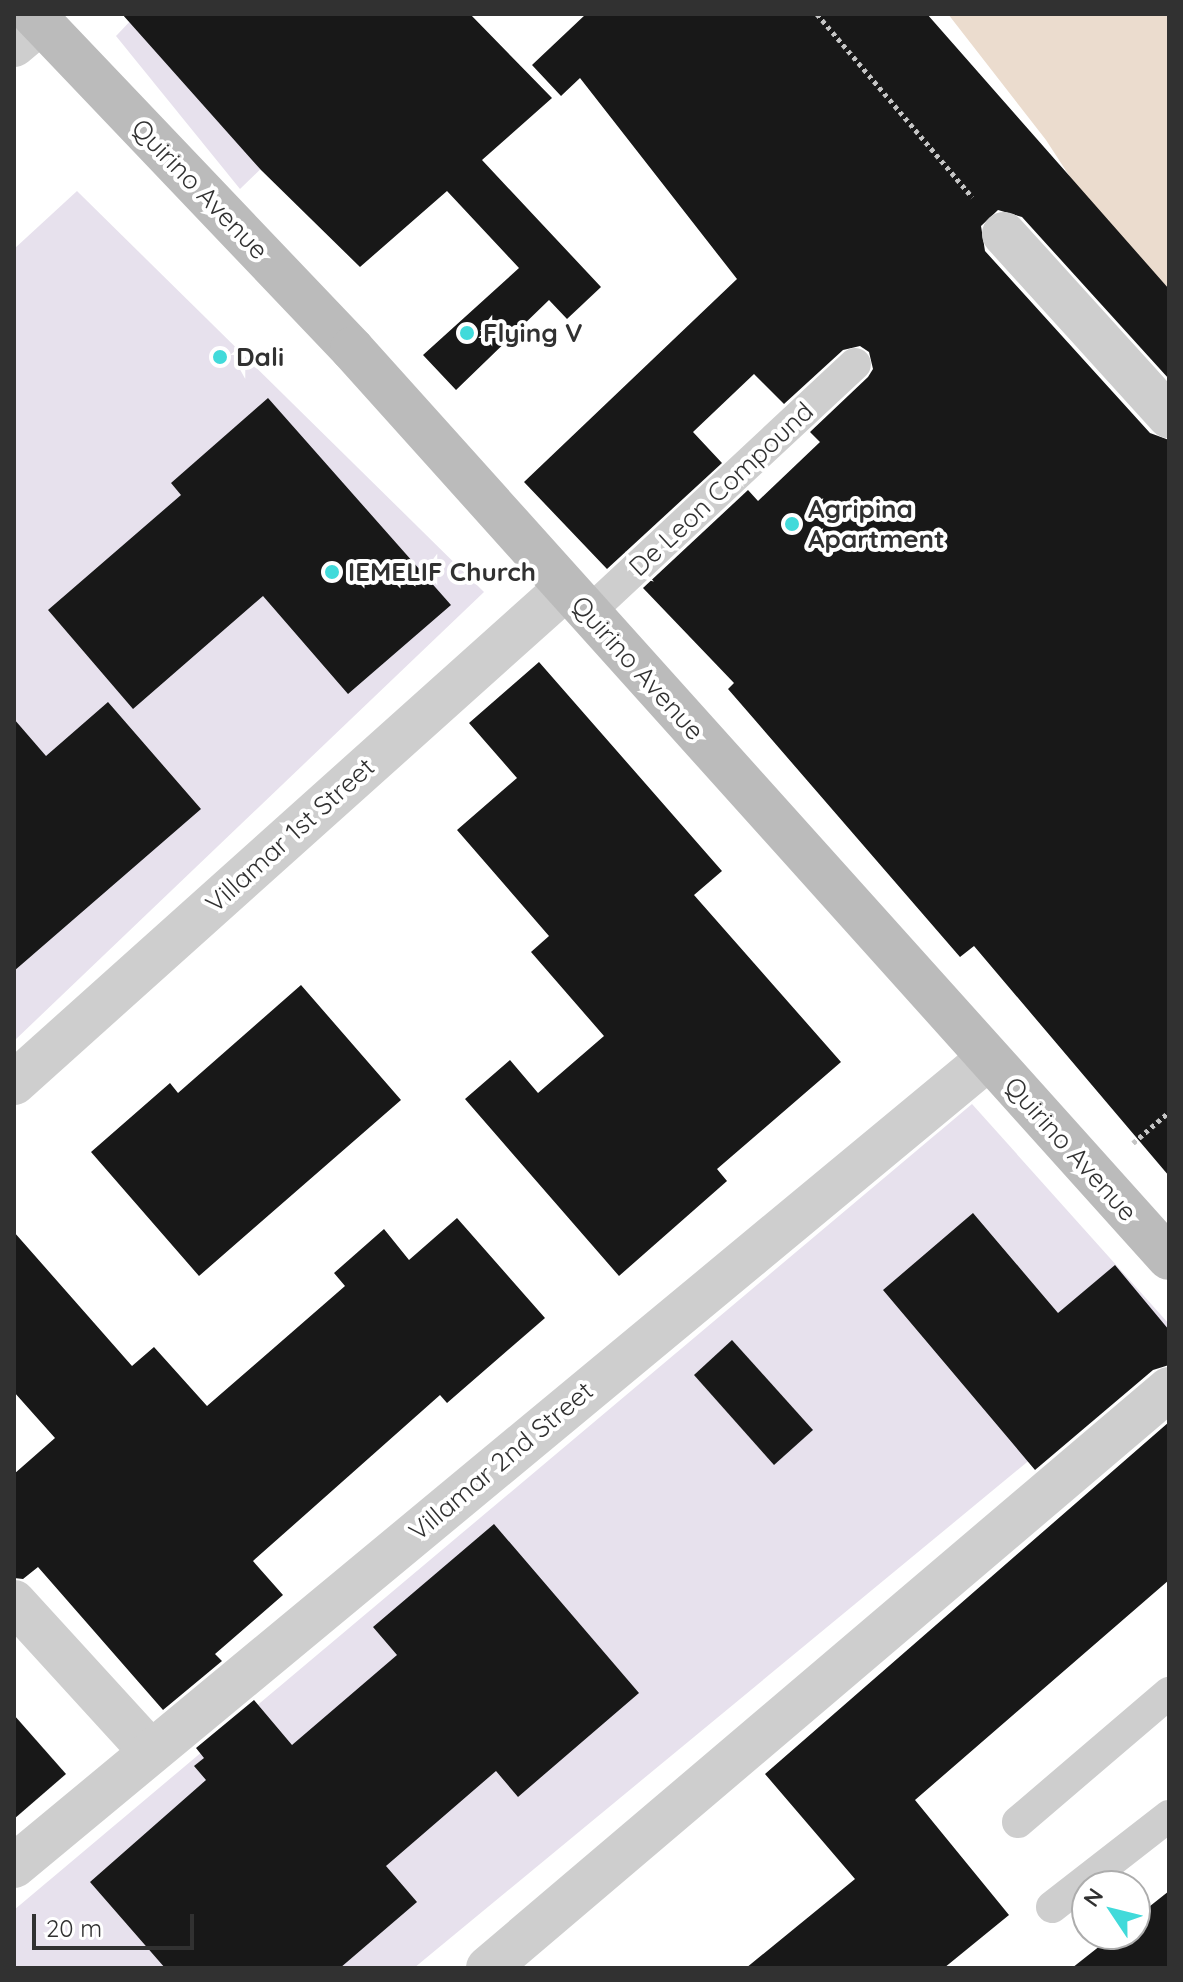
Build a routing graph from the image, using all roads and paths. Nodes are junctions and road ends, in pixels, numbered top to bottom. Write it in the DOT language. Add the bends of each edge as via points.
graph roads {
  1 [pos="817,14"];
  2 [pos="30,27"];
  3 [pos="1004,234"];
  4 [pos="855,364"];
  5 [pos="1169,416"];
  6 [pos="577,600"];
  7 [pos="989,1058"];
  8 [pos="14,1083"];
  9 [pos="1169,1258"];
  10 [pos="1169,1389"];
  11 [pos="14,1602"];
  12 [pos="1169,1693"];
  13 [pos="150,1751"];
  14 [pos="1169,1816"];
  15 [pos="1018,1822"];
  16 [pos="14,1866"];
  17 [pos="1052,1907"];
  18 [pos="488,1968"];
  1 -- 3 [label="path"];
  2 -- 6 [label="main road, Quirino Avenue" via="352,349"];
  3 -- 5 [label="street"];
  4 -- 6 [label="lane, De Leon Compound"];
  6 -- 7 [label="main road, Quirino Avenue"];
  6 -- 8 [label="street, Villamar 1st Street"];
  7 -- 9 [label="main road, Quirino Avenue"];
  7 -- 13 [label="street, Villamar 2nd Street"];
  10 -- 18 [label="street"];
  11 -- 13 [label="street"];
  12 -- 15 [label="lane"];
  13 -- 16 [label="street, Villamar 2nd Street"];
  14 -- 17 [label="lane"];
}
